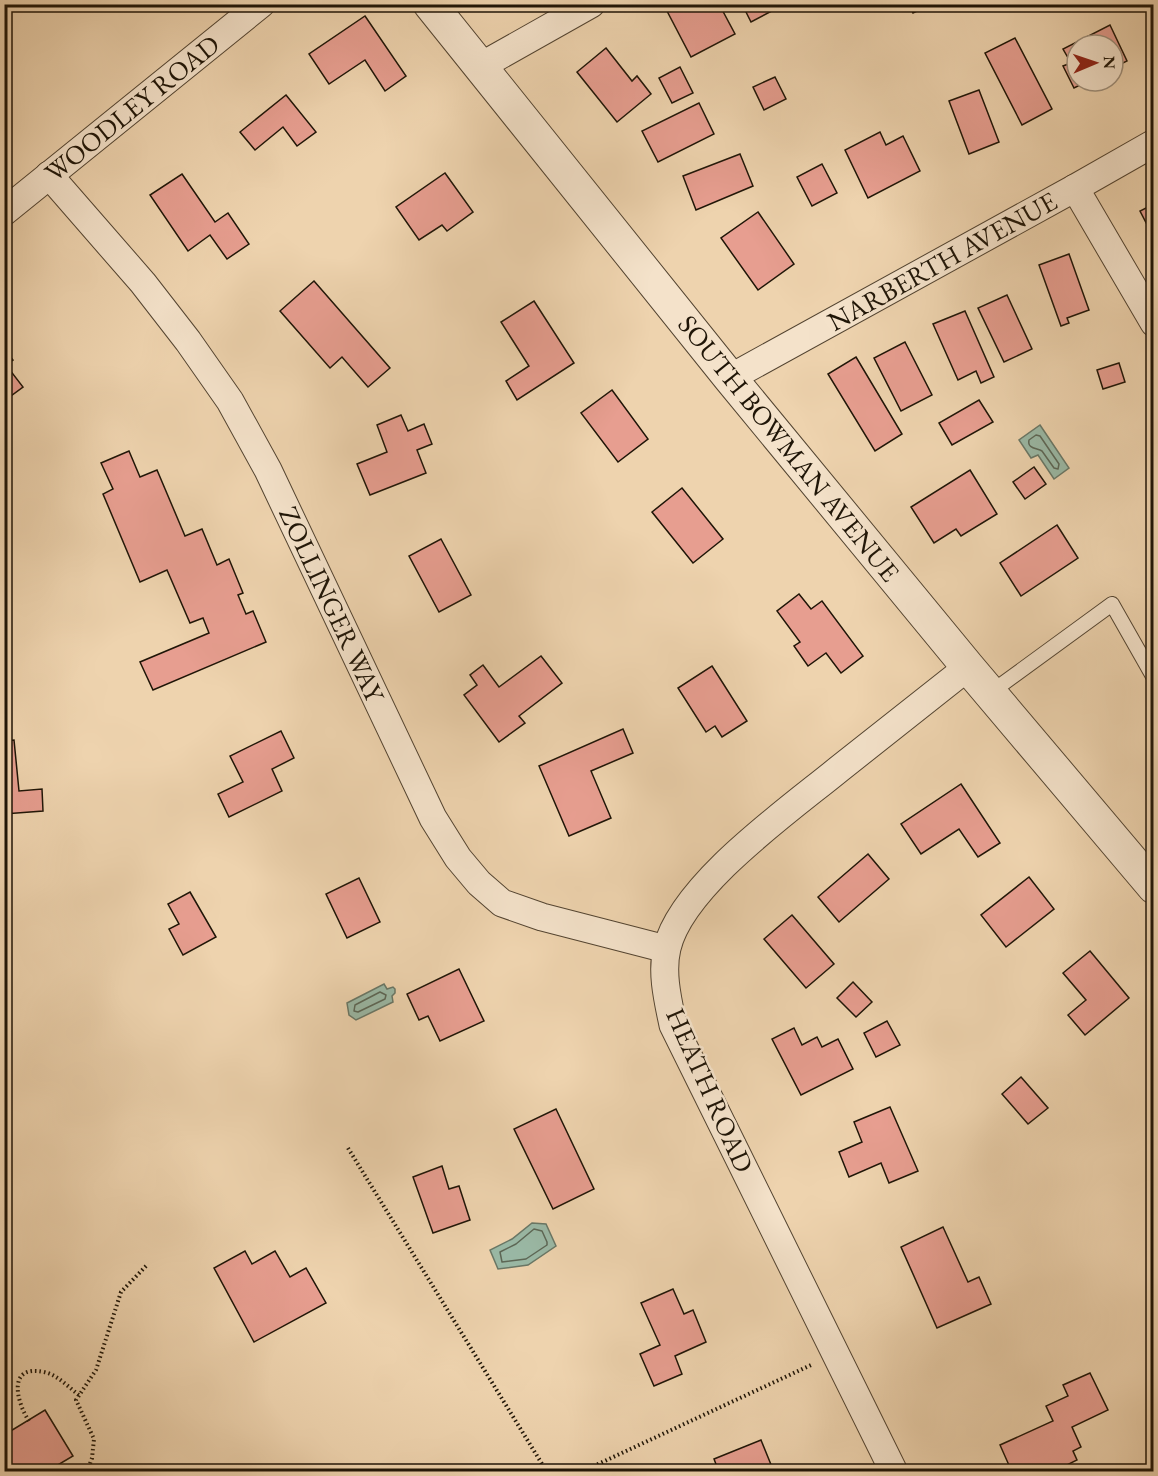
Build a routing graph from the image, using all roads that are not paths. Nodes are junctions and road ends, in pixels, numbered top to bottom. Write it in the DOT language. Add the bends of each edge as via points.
graph roads {
  1 [pos="261,4"];
  2 [pos="430,4"];
  3 [pos="591,4"];
  4 [pos="481,66"];
  5 [pos="1154,143"];
  6 [pos="49,175"];
  7 [pos="1075,188"];
  8 [pos="4,212"];
  9 [pos="1154,322"];
  10 [pos="730,378"];
  11 [pos="968,667"];
  12 [pos="1154,678"];
  13 [pos="990,693"];
  14 [pos="1154,887"];
  15 [pos="666,949"];
  16 [pos="894,1472"];
  1 -- 6 [label="street, WOODLEY ROAD"];
  2 -- 4 [label="street, SOUTH BOWMAN AVENUE"];
  3 -- 4 [label="street"];
  4 -- 10 [label="street, SOUTH BOWMAN AVENUE"];
  5 -- 7 [label="street, NARBERTH AVENUE"];
  6 -- 8 [label="street, WOODLEY ROAD"];
  6 -- 15 [label="street, ZOLLINGER WAY" via="142,283 230,401 268,470 434,818 458,858 502,903"];
  7 -- 9 [label="street"];
  7 -- 10 [label="street, NARBERTH AVENUE"];
  10 -- 11 [label="street, SOUTH BOWMAN AVENUE"];
  11 -- 13 [label="street, SOUTH BOWMAN AVENUE"];
  11 -- 15 [label="street, HEATH ROAD" via="748,843 689,906"];
  12 -- 13 [label="lane" via="1112,604"];
  13 -- 14 [label="street, SOUTH BOWMAN AVENUE"];
  15 -- 16 [label="street, HEATH ROAD" via="665,973 674,1025"];
}
